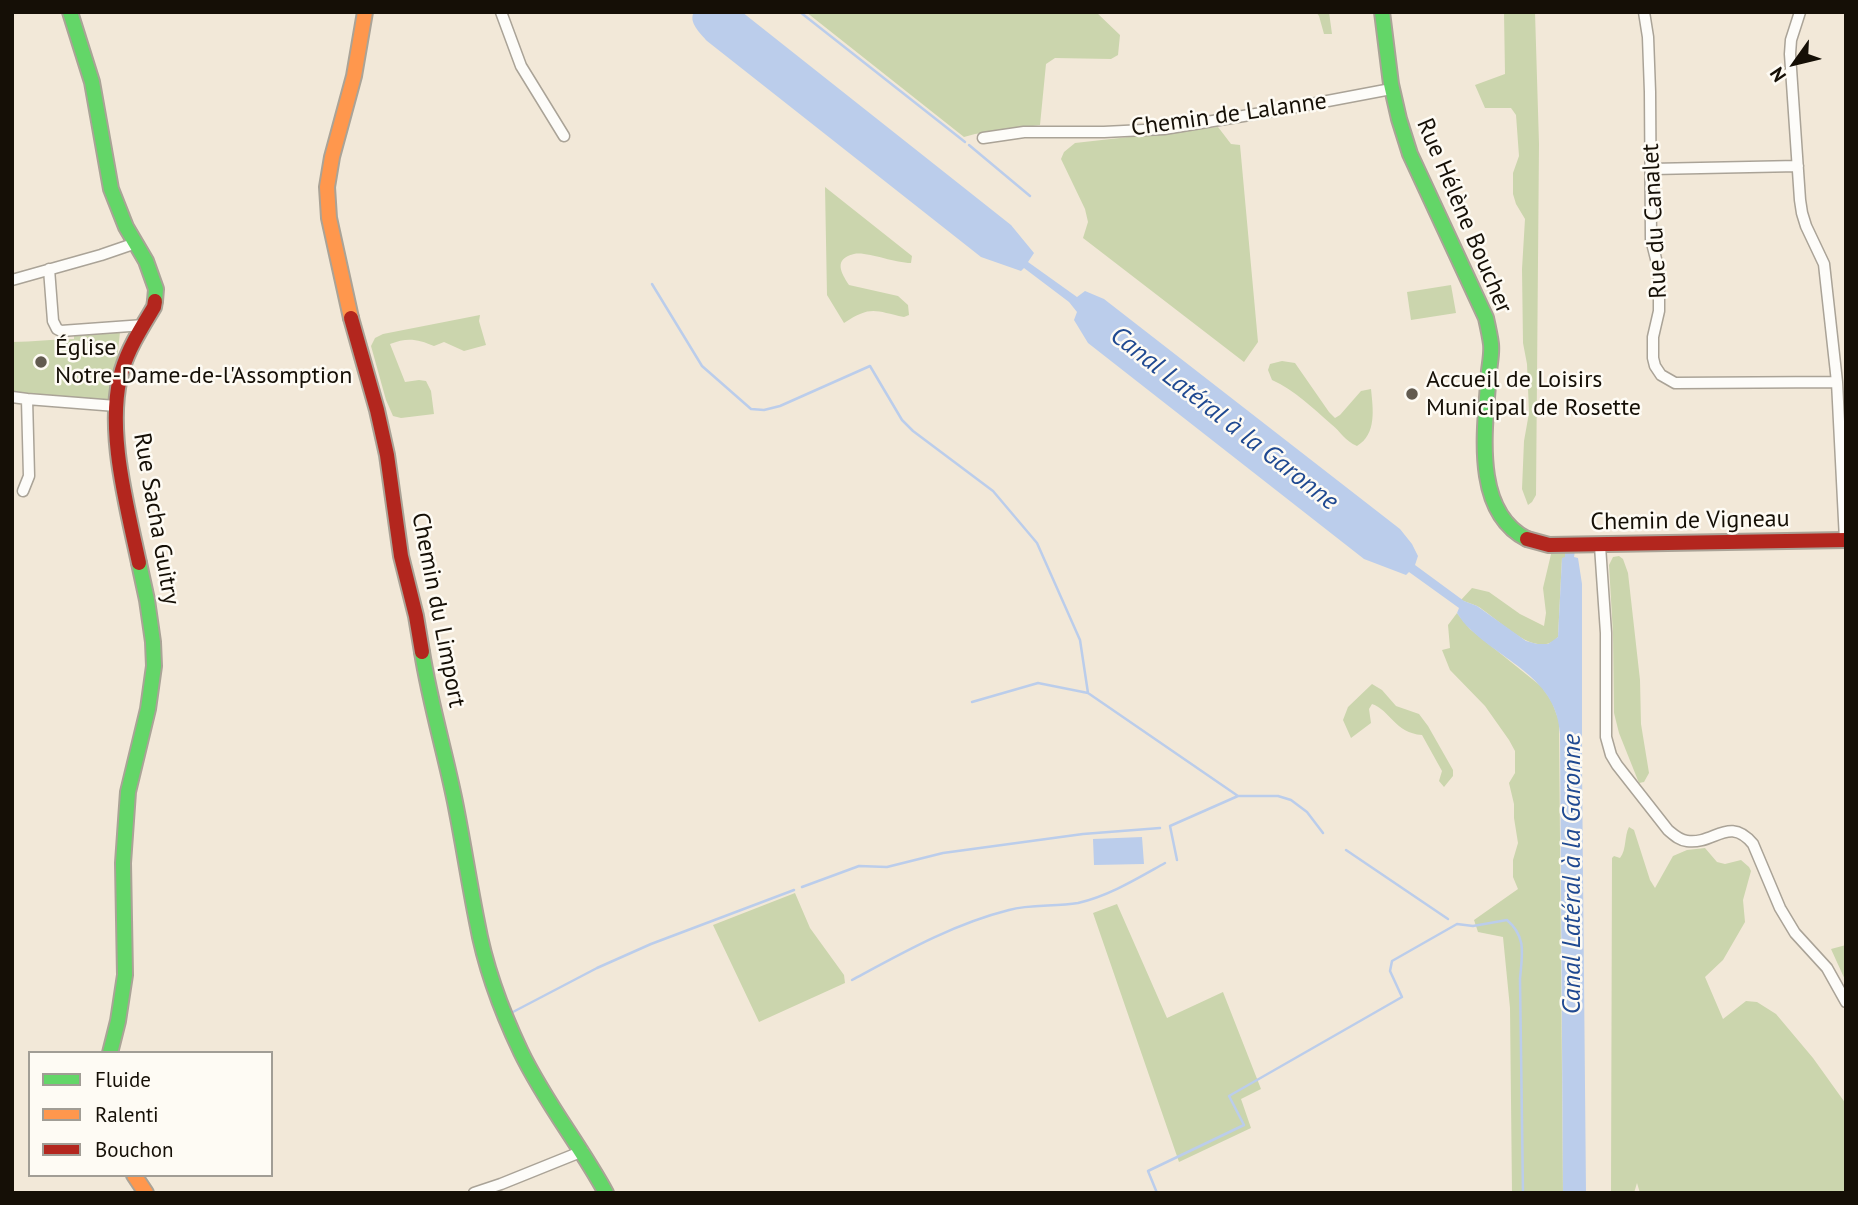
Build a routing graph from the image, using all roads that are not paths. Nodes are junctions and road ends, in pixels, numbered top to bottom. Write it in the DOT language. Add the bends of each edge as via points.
graph roads {
  1 [pos="70,12"];
  2 [pos="365,12"];
  3 [pos="501,12"];
  4 [pos="1382,12"];
  5 [pos="1644,12"];
  6 [pos="1800,12"];
  7 [pos="1391,89"];
  8 [pos="564,136"];
  9 [pos="982,138"];
  10 [pos="1798,166"];
  11 [pos="1652,169"];
  12 [pos="136,243"];
  13 [pos="49,269"];
  14 [pos="12,280"];
  15 [pos="144,325"];
  16 [pos="1837,382"];
  17 [pos="12,397"];
  18 [pos="27,399"];
  19 [pos="116,406"];
  20 [pos="23,491"];
  21 [pos="1845,540"];
  22 [pos="1536,544"];
  23 [pos="1600,546"];
  24 [pos="1846,1002"];
  25 [pos="110,1051"];
  26 [pos="583,1151"];
  27 [pos="135,1177"];
  28 [pos="146,1193"];
  29 [pos="474,1193"];
  30 [pos="606,1193"];
  1 -- 12 [label="street, Rue Sacha Guitry" via="92,82 111,189"];
  2 -- 26 [label="street, Chemin du Limport" via="326,203 387,455 401,556 482,944 504,1011 530,1068"];
  3 -- 8 [label="street" via="521,66"];
  4 -- 7 [label="street, Rue Hélène Boucher"];
  5 -- 11 [label="street, Rue du Canalet"];
  6 -- 10 [label="street" via="1790,54"];
  7 -- 9 [label="street, Chemin de Lalanne" via="1164,129 1024,132"];
  7 -- 22 [label="street, Rue Hélène Boucher" via="1410,154 1486,318 1491,345 1484,453 1493,497 1507,526"];
  10 -- 11 [label="street"];
  10 -- 16 [label="street" via="1802,214 1824,264"];
  11 -- 16 [label="street, Rue du Canalet" via="1651,239 1659,271 1652,349 1658,372 1675,383"];
  12 -- 13 [label="street"];
  12 -- 15 [label="street, Rue Sacha Guitry" via="156,289 154,307"];
  13 -- 14 [label="street"];
  13 -- 15 [label="street" via="57,329"];
  15 -- 19 [label="street, Rue Sacha Guitry" via="122,371"];
  16 -- 21 [label="street"];
  17 -- 18 [label="street"];
  18 -- 19 [label="street"];
  18 -- 20 [label="street" via="29,475"];
  19 -- 25 [label="street, Rue Sacha Guitry" via="123,488 147,600 154,666 128,792 123,863 125,975"];
  21 -- 23 [label="street, Chemin de Vigneau"];
  22 -- 23 [label="street, Chemin de Vigneau"];
  23 -- 24 [label="street" via="1606,737 1617,765 1677,838 1695,841 1729,830 1746,836 1795,933 1827,968"];
  26 -- 29 [label="street"];
  26 -- 30 [label="street, Chemin du Limport"];
  27 -- 28 [label="street"];
}
